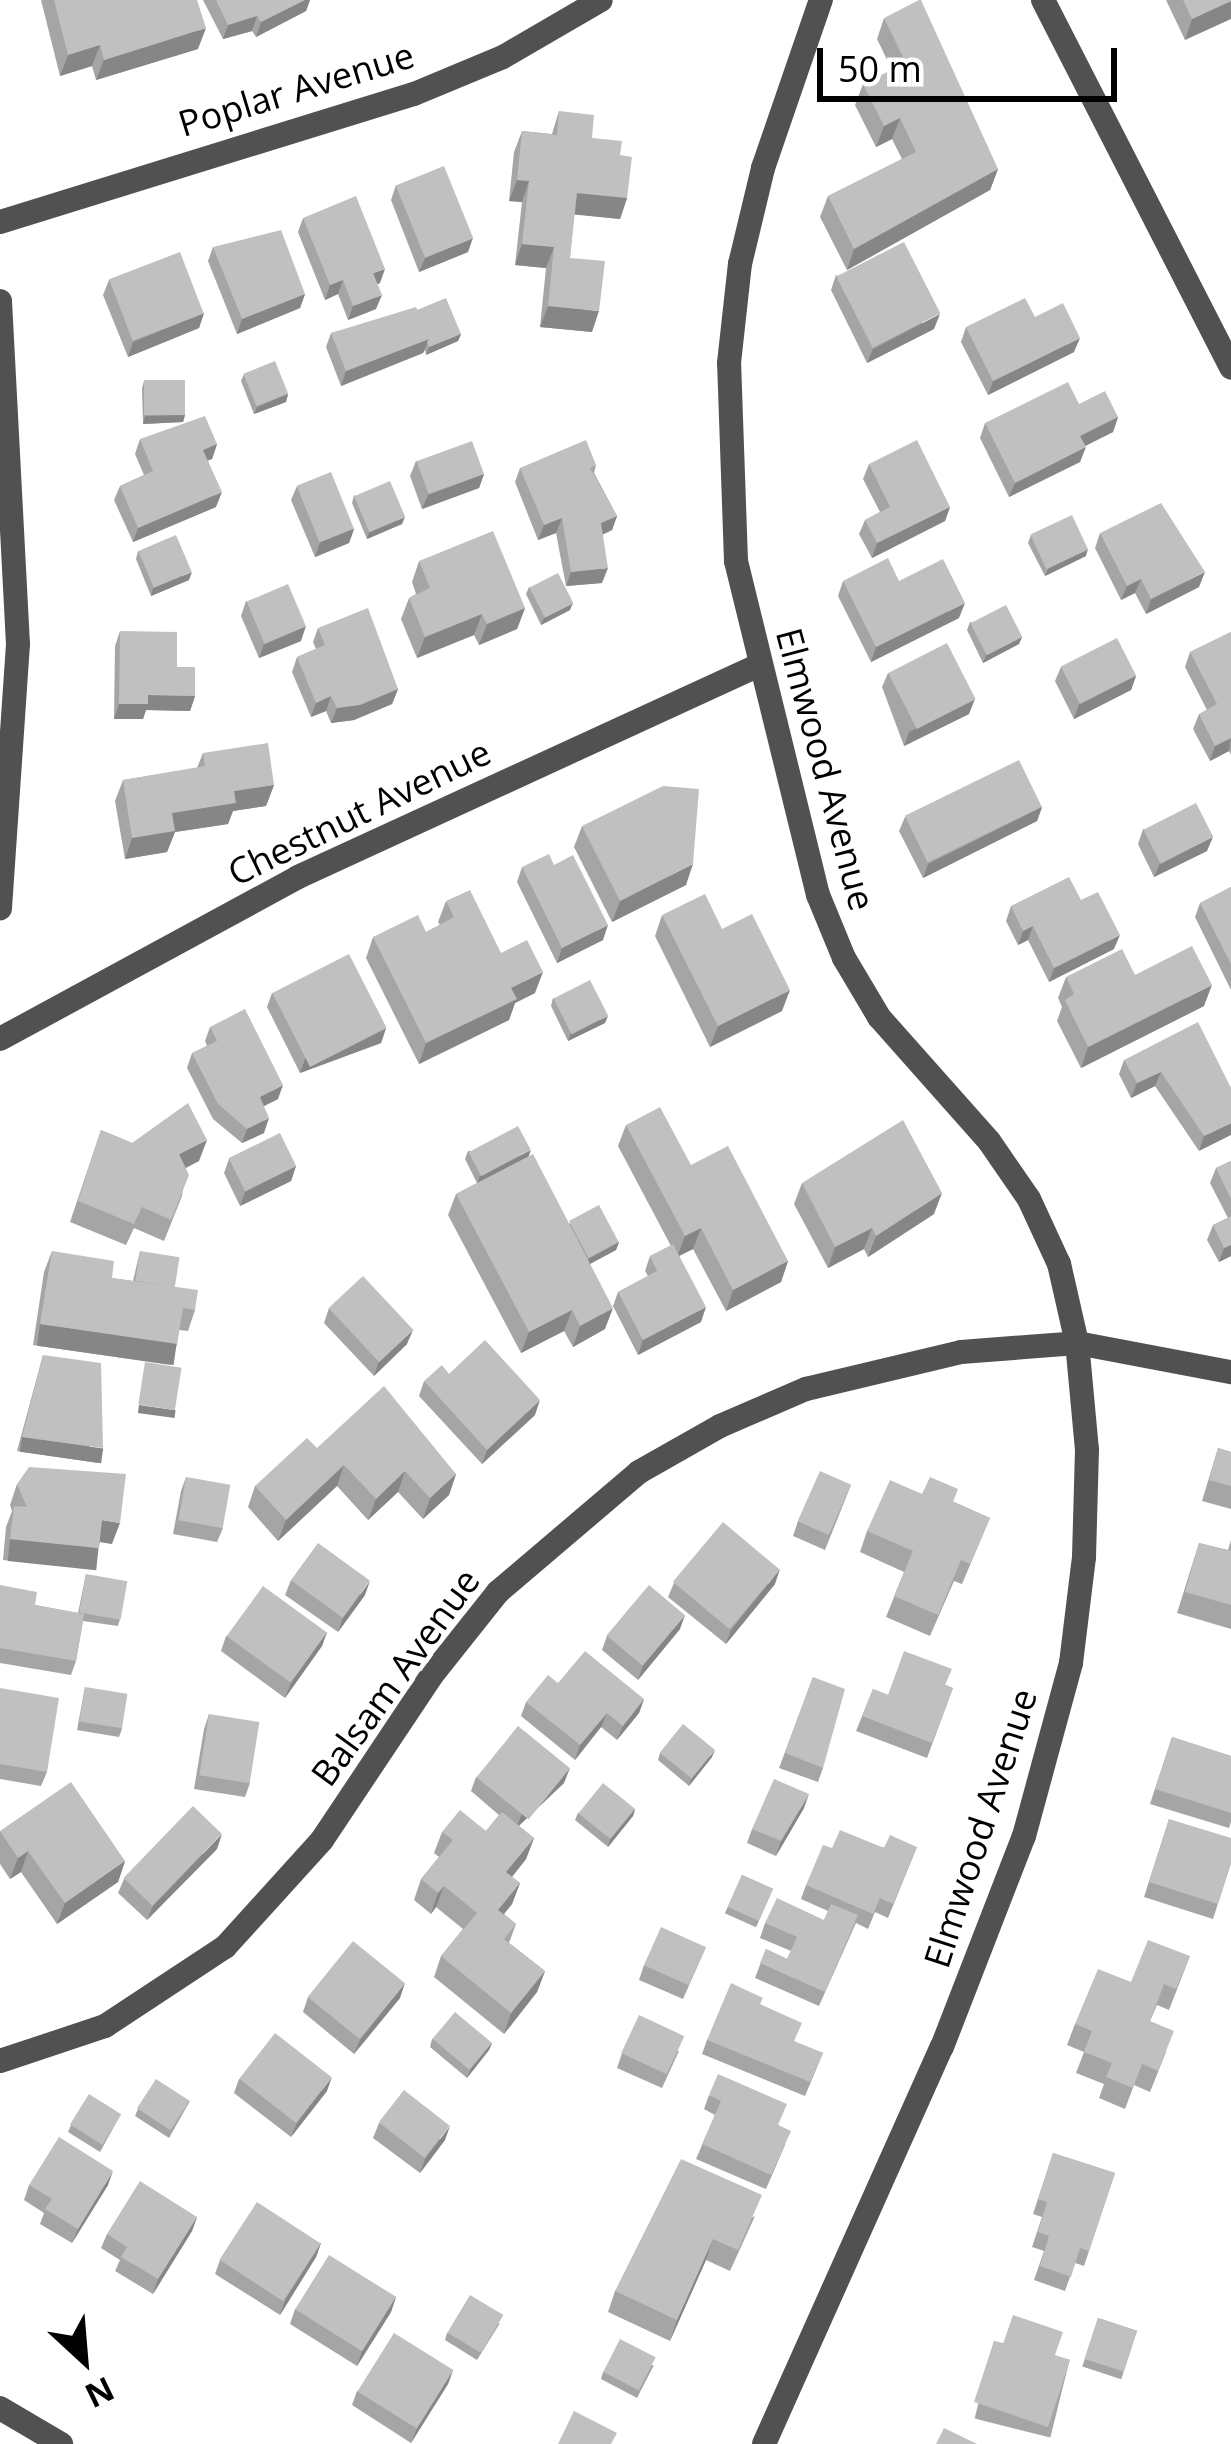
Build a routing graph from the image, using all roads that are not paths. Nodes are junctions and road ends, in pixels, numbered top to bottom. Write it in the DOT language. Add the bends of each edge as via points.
graph roads {
  1 [pos="602,0"];
  2 [pos="821,0"];
  3 [pos="1043,0"];
  4 [pos="0,222"];
  5 [pos="0,301"];
  6 [pos="1231,368"];
  7 [pos="757,666"];
  8 [pos="0,908"];
  9 [pos="0,1039"];
  10 [pos="1077,1343"];
  11 [pos="1231,1372"];
  12 [pos="0,2061"];
  13 [pos="0,2408"];
  14 [pos="61,2444"];
  15 [pos="764,2444"];
  1 -- 4 [label="street, Poplar Avenue" via="503,57 414,94"];
  2 -- 7 [label="street, Elmwood Avenue" via="763,168 729,363 736,561"];
  3 -- 6 [label="street"];
  5 -- 8 [label="street" via="18,644"];
  7 -- 9 [label="street, Chestnut Avenue" via="298,877"];
  7 -- 10 [label="street, Elmwood Avenue" via="818,895 844,958 879,1017 989,1141 1029,1199 1058,1264"];
  10 -- 11 [label="street, Balsam Avenue"];
  10 -- 12 [label="street, Balsam Avenue" via="961,1352 844,1378 720,1426 639,1472 498,1592 431,1675 322,1840 225,1947 105,2026"];
  10 -- 15 [label="street, Elmwood Avenue" via="1087,1450 1084,1557 1052,1750 942,2047"];
  13 -- 14 [label="street"];
}
